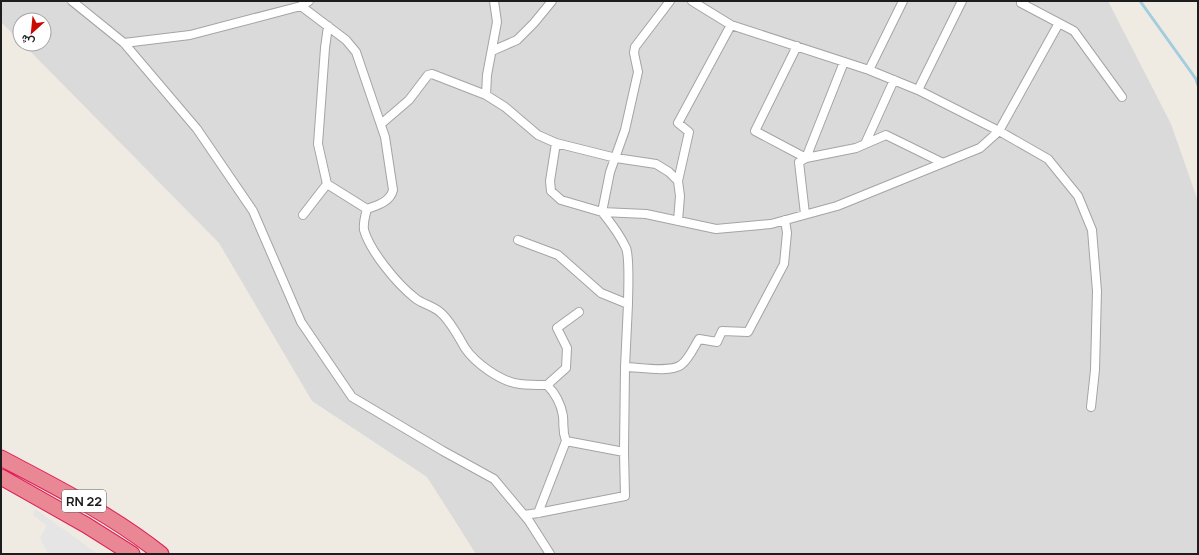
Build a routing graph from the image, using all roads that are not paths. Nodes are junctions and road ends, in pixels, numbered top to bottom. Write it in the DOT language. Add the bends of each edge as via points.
graph roads {
  1 [pos="72,1"];
  2 [pos="309,1"];
  3 [pos="494,1"];
  4 [pos="552,1"];
  5 [pos="670,1"];
  6 [pos="692,1"];
  7 [pos="903,1"];
  8 [pos="962,1"];
  9 [pos="1021,3"];
  10 [pos="301,6"];
  11 [pos="1059,23"];
  12 [pos="731,25"];
  13 [pos="328,26"];
  14 [pos="124,43"];
  15 [pos="796,46"];
  16 [pos="492,51"];
  17 [pos="844,62"];
  18 [pos="869,70"];
  19 [pos="894,80"];
  20 [pos="918,90"];
  21 [pos="486,95"];
  22 [pos="1122,97"];
  23 [pos="381,124"];
  24 [pos="999,131"];
  25 [pos="556,143"];
  26 [pos="865,144"];
  27 [pos="616,158"];
  28 [pos="806,158"];
  29 [pos="943,164"];
  30 [pos="678,181"];
  31 [pos="327,184"];
  32 [pos="367,209"];
  33 [pos="602,212"];
  34 [pos="805,214"];
  35 [pos="303,215"];
  36 [pos="785,220"];
  37 [pos="678,222"];
  38 [pos="518,240"];
  39 [pos="628,304"];
  40 [pos="579,312"];
  41 [pos="625,367"];
  42 [pos="547,385"];
  43 [pos="1090,407"];
  44 [pos="566,441"];
  45 [pos="624,452"];
  46 [pos="1,458"];
  47 [pos="1,477"];
  48 [pos="538,513"];
  49 [pos="524,515"];
  50 [pos="132,554"];
  51 [pos="161,554"];
  52 [pos="550,554"];
  1 -- 14 [label="street"];
  2 -- 10 [label="street"];
  3 -- 16 [label="street" via="497,22"];
  4 -- 16 [label="street" via="517,40"];
  5 -- 27 [label="street" via="635,47 638,72"];
  6 -- 12 [label="street"];
  7 -- 18 [label="street"];
  8 -- 20 [label="street"];
  9 -- 11 [label="street"];
  10 -- 13 [label="street"];
  10 -- 14 [label="street" via="190,35"];
  11 -- 22 [label="street" via="1074,31"];
  11 -- 24 [label="street"];
  12 -- 15 [label="street"];
  12 -- 30 [label="street" via="678,123 689,132"];
  13 -- 23 [label="street" via="356,52"];
  13 -- 31 [label="street" via="324,48 318,144"];
  14 -- 49 [label="street" via="197,129 253,211 301,322 352,397 494,479"];
  15 -- 17 [label="street"];
  15 -- 28 [label="street" via="755,131"];
  16 -- 21 [label="street"];
  17 -- 18 [label="street"];
  17 -- 28 [label="street"];
  18 -- 19 [label="street"];
  19 -- 20 [label="street"];
  19 -- 26 [label="street"];
  20 -- 24 [label="street"];
  21 -- 23 [label="street" via="432,74 428,75 409,100"];
  21 -- 25 [label="street" via="505,107 538,135"];
  23 -- 32 [label="street" via="393,190 388,200"];
  24 -- 29 [label="street" via="980,148"];
  24 -- 43 [label="street" via="1048,159 1078,196 1092,230 1097,291 1095,370"];
  25 -- 27 [label="street"];
  25 -- 33 [label="street" via="551,190 561,200"];
  26 -- 28 [label="street"];
  26 -- 29 [label="street" via="886,135"];
  27 -- 30 [label="street" via="656,164 670,172"];
  27 -- 33 [label="street" via="610,172"];
  28 -- 34 [label="street" via="799,162"];
  29 -- 34 [label="street" via="838,206"];
  30 -- 37 [label="street"];
  31 -- 32 [label="street"];
  31 -- 35 [label="street"];
  32 -- 42 [label="street" via="364,230 377,256 398,283 415,298 440,312 478,364 497,376 518,384"];
  33 -- 37 [label="street" via="646,214"];
  33 -- 39 [label="street" via="627,249"];
  34 -- 36 [label="street"];
  36 -- 37 [label="street" via="771,224 716,229"];
  36 -- 41 [label="street" via="788,233 784,264 748,332 722,331 717,342 699,339 680,366 667,369"];
  38 -- 39 [label="street" via="558,255 601,293"];
  39 -- 41 [label="street"];
  40 -- 42 [label="street" via="557,328 567,348 566,368"];
  41 -- 45 [label="street"];
  42 -- 44 [label="street" via="558,400 563,415 562,431"];
  44 -- 45 [label="street"];
  44 -- 48 [label="street"];
  45 -- 48 [label="street" via="625,496"];
  46 -- 51 [label="highway, RN 22" via="88,504"];
  47 -- 50 [label="highway, RN 22"];
  48 -- 49 [label="street"];
  49 -- 52 [label="street"];
}
